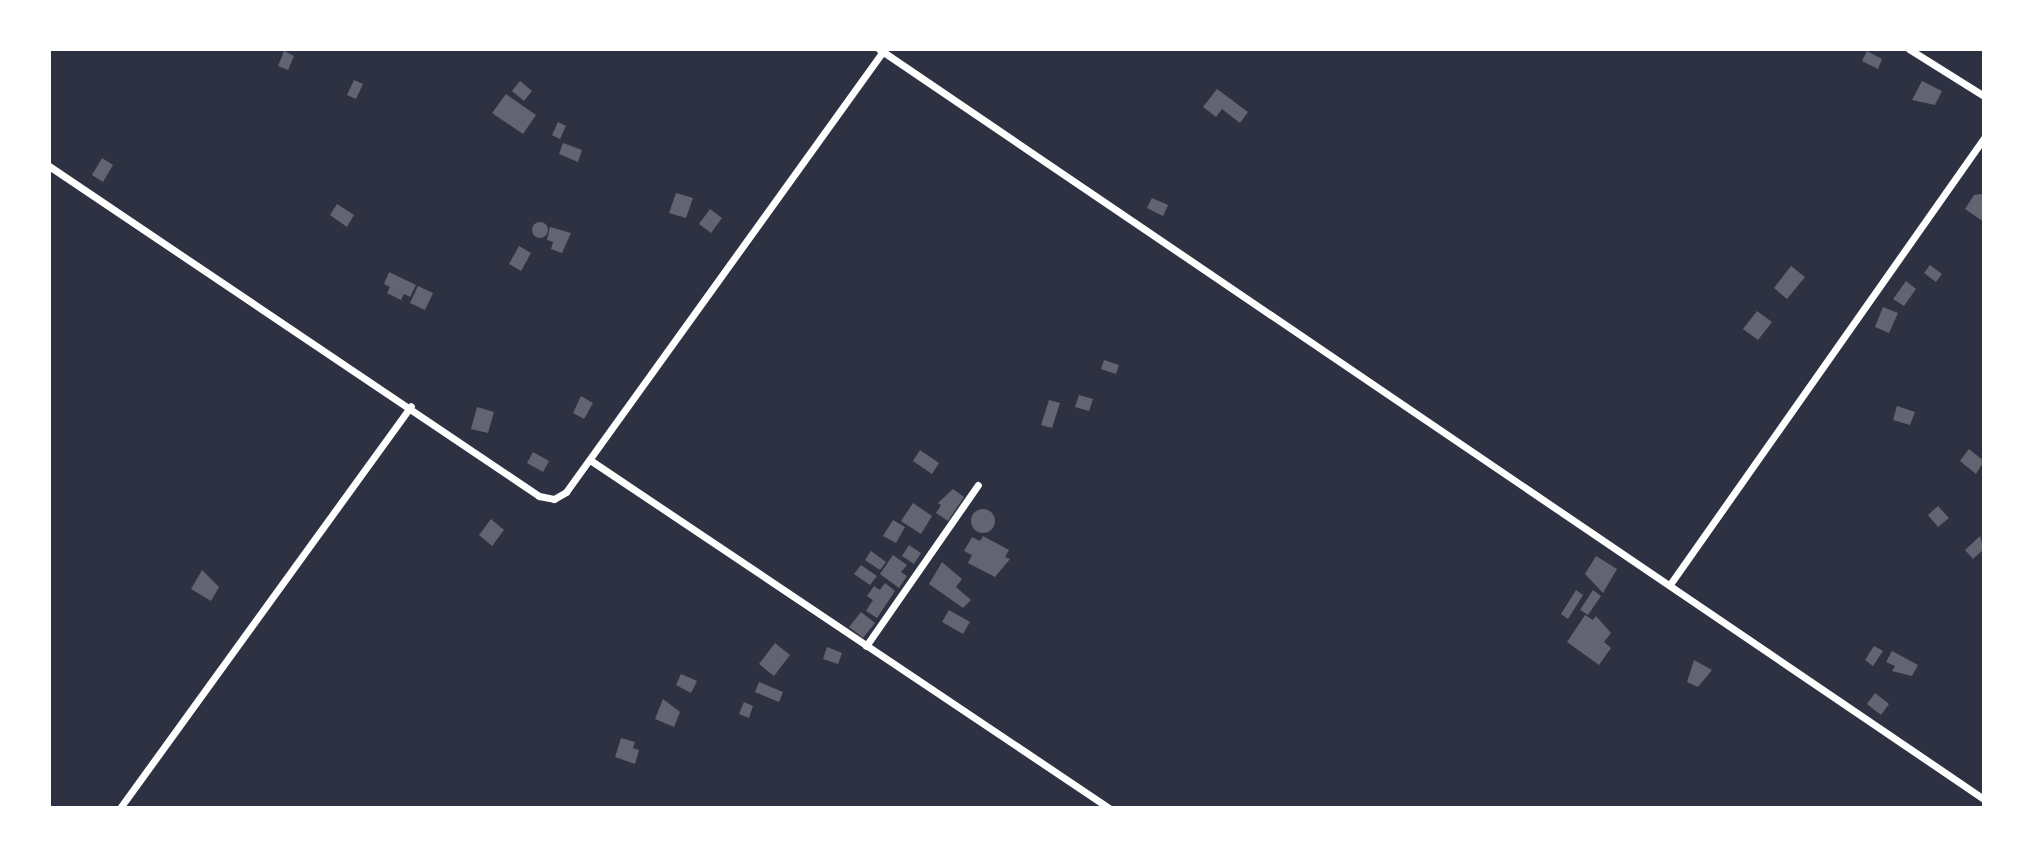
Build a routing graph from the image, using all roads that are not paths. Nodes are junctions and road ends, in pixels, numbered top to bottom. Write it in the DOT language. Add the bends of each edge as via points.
graph roads {
  1 [pos="1909,49"];
  2 [pos="882,50"];
  3 [pos="1984,96"];
  4 [pos="1984,138"];
  5 [pos="49,166"];
  6 [pos="411,406"];
  7 [pos="590,460"];
  8 [pos="978,485"];
  9 [pos="1671,583"];
  10 [pos="866,646"];
  11 [pos="1984,799"];
  12 [pos="120,808"];
  13 [pos="1109,808"];
  1 -- 3 [label="street"];
  2 -- 7 [label="street"];
  2 -- 9 [label="street"];
  4 -- 9 [label="street"];
  5 -- 6 [label="street"];
  6 -- 7 [label="street" via="539,496 554,499 566,492"];
  6 -- 12 [label="street"];
  7 -- 10 [label="street"];
  8 -- 10 [label="street"];
  9 -- 11 [label="street"];
  10 -- 13 [label="street"];
}
